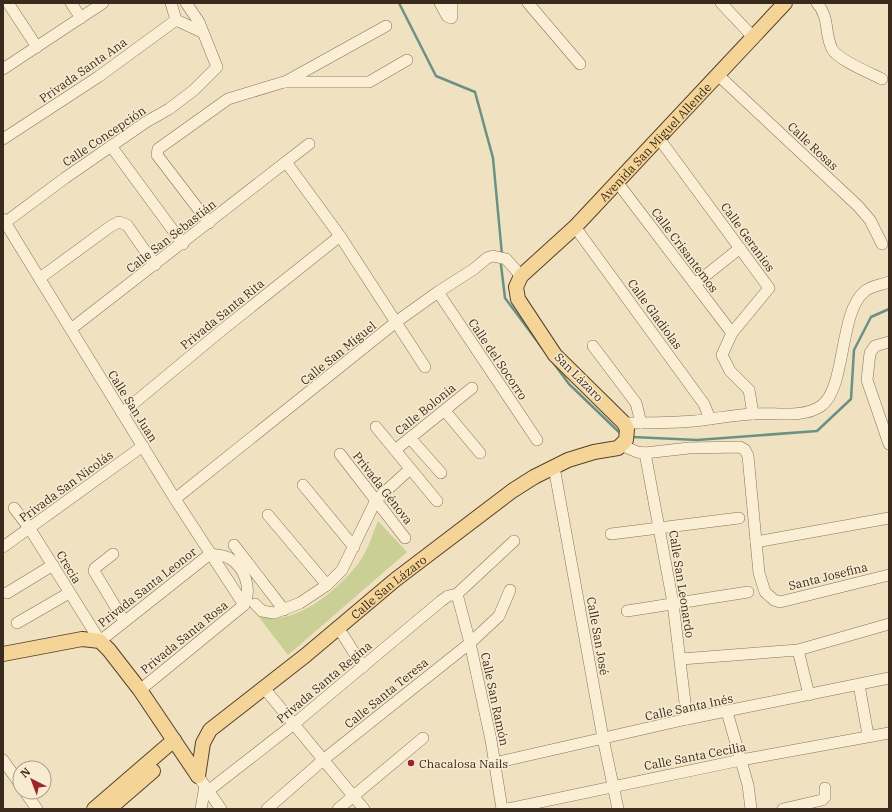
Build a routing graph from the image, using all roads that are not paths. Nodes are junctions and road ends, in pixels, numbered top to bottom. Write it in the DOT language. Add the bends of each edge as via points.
graph roads {
  1 [pos="8,3"];
  2 [pos="71,3"];
  3 [pos="103,3"];
  4 [pos="171,3"];
  5 [pos="180,3"];
  6 [pos="186,3"];
  7 [pos="440,3"];
  8 [pos="452,3"];
  9 [pos="528,3"];
  10 [pos="721,3"];
  11 [pos="785,3"];
  12 [pos="817,3"];
  13 [pos="81,18"];
  14 [pos="176,20"];
  15 [pos="386,26"];
  16 [pos="202,32"];
  17 [pos="754,38"];
  18 [pos="37,46"];
  19 [pos="407,60"];
  20 [pos="580,64"];
  21 [pos="3,69"];
  22 [pos="718,76"];
  23 [pos="882,79"];
  24 [pos="284,82"];
  25 [pos="658,137"];
  26 [pos="3,140"];
  27 [pos="309,144"];
  28 [pos="110,146"];
  29 [pos="286,162"];
  30 [pos="617,182"];
  31 [pos="4,222"];
  32 [pos="209,223"];
  33 [pos="575,227"];
  34 [pos="340,236"];
  35 [pos="183,244"];
  36 [pos="882,244"];
  37 [pos="740,248"];
  38 [pos="155,265"];
  39 [pos="521,276"];
  40 [pos="40,278"];
  41 [pos="889,282"];
  42 [pos="695,284"];
  43 [pos="438,292"];
  44 [pos="396,322"];
  45 [pos="71,329"];
  46 [pos="732,333"];
  47 [pos="889,342"];
  48 [pos="593,346"];
  49 [pos="425,367"];
  50 [pos="472,388"];
  51 [pos="445,411"];
  52 [pos="122,413"];
  53 [pos="753,414"];
  54 [pos="710,419"];
  55 [pos="641,423"];
  56 [pos="886,424"];
  57 [pos="376,427"];
  58 [pos="625,435"];
  59 [pos="410,438"];
  60 [pos="537,440"];
  61 [pos="889,444"];
  62 [pos="143,446"];
  63 [pos="395,450"];
  64 [pos="480,453"];
  65 [pos="645,453"];
  66 [pos="340,454"];
  67 [pos="554,467"];
  68 [pos="410,469"];
  69 [pos="441,473"];
  70 [pos="303,485"];
  71 [pos="175,499"];
  72 [pos="376,500"];
  73 [pos="437,501"];
  74 [pos="14,508"];
  75 [pos="268,515"];
  76 [pos="739,518"];
  77 [pos="889,518"];
  78 [pos="30,529"];
  79 [pos="661,529"];
  80 [pos="611,534"];
  81 [pos="405,538"];
  82 [pos="514,541"];
  83 [pos="756,542"];
  84 [pos="234,545"];
  85 [pos="3,547"];
  86 [pos="354,547"];
  87 [pos="113,554"];
  88 [pos="210,554"];
  89 [pos="53,565"];
  90 [pos="889,575"];
  91 [pos="327,585"];
  92 [pos="510,590"];
  93 [pos="748,592"];
  94 [pos="6,593"];
  95 [pos="69,593"];
  96 [pos="457,594"];
  97 [pos="673,603"];
  98 [pos="250,605"];
  99 [pos="281,611"];
  100 [pos="627,611"];
  101 [pos="124,621"];
  102 [pos="17,623"];
  103 [pos="889,624"];
  104 [pos="343,635"];
  105 [pos="100,641"];
  106 [pos="470,643"];
  107 [pos="798,650"];
  108 [pos="3,654"];
  109 [pos="681,659"];
  110 [pos="362,667"];
  111 [pos="889,678"];
  112 [pos="859,684"];
  113 [pos="264,688"];
  114 [pos="140,690"];
  115 [pos="809,695"];
  116 [pos="728,712"];
  117 [pos="687,719"];
  118 [pos="294,724"];
  119 [pos="889,733"];
  120 [pos="868,736"];
  121 [pos="423,738"];
  122 [pos="603,738"];
  123 [pos="176,744"];
  124 [pos="3,760"];
  125 [pos="323,760"];
  126 [pos="741,760"];
  127 [pos="494,763"];
  128 [pos="12,773"];
  129 [pos="204,784"];
  130 [pos="614,786"];
  131 [pos="824,788"];
  132 [pos="353,796"];
  133 [pos="31,800"];
  134 [pos="37,809"];
  135 [pos="94,809"];
  136 [pos="109,809"];
  137 [pos="201,809"];
  138 [pos="221,809"];
  139 [pos="267,809"];
  140 [pos="338,809"];
  141 [pos="364,809"];
  142 [pos="502,809"];
  143 [pos="506,809"];
  144 [pos="618,809"];
  145 [pos="751,809"];
  146 [pos="783,809"];
  1 -- 18 [label="street"];
  2 -- 13 [label="street"];
  3 -- 13 [label="street"];
  4 -- 14 [label="street"];
  5 -- 14 [label="street"];
  6 -- 16 [label="street" via="199,22"];
  7 -- 8 [label="street" via="447,16 451,18"];
  9 -- 20 [label="street"];
  10 -- 17 [label="street"];
  11 -- 17 [label="main road, Avenida San Miguel Allende"];
  12 -- 23 [label="street" via="824,12 833,50 840,57"];
  13 -- 18 [label="street"];
  14 -- 16 [label="street"];
  14 -- 26 [label="street, Privada Santa Ana" via="98,77"];
  15 -- 24 [label="street"];
  16 -- 28 [label="street, Calle Concepción" via="217,67 170,109"];
  17 -- 22 [label="main road, Avenida San Miguel Allende"];
  18 -- 21 [label="street"];
  19 -- 24 [label="street" via="370,82"];
  22 -- 25 [label="main road, Avenida San Miguel Allende"];
  22 -- 36 [label="street, Calle Rosas" via="858,206 870,220"];
  24 -- 32 [label="street" via="228,99 158,149 157,154"];
  25 -- 30 [label="main road, Avenida San Miguel Allende"];
  25 -- 37 [label="street, Calle Geranios"];
  27 -- 29 [label="street, Calle San Sebastián"];
  28 -- 31 [label="street, Calle Concepción"];
  28 -- 35 [label="street"];
  29 -- 32 [label="street, Calle San Sebastián"];
  29 -- 34 [label="street"];
  30 -- 33 [label="main road, Avenida San Miguel Allende"];
  30 -- 42 [label="street, Calle Crisantemos"];
  31 -- 40 [label="street, Calle San Juan"];
  32 -- 35 [label="street, Calle San Sebastián"];
  33 -- 39 [label="main road, Avenida San Miguel Allende"];
  33 -- 54 [label="street, Calle Gladiolas" via="704,404"];
  34 -- 44 [label="street"];
  34 -- 52 [label="street, Privada Santa Rita"];
  35 -- 38 [label="street, Calle San Sebastián"];
  37 -- 42 [label="street"];
  37 -- 46 [label="street, Calle Geranios" via="769,288"];
  38 -- 40 [label="street" via="127,225 119,222"];
  38 -- 45 [label="street, Calle San Sebastián"];
  39 -- 43 [label="street, Calle San Miguel" via="506,259 494,256 487,258"];
  39 -- 58 [label="main road, San Lázaro" via="516,287 518,299 555,355"];
  40 -- 45 [label="street, Calle San Juan"];
  41 -- 53 [label="street" via="864,291 852,308 840,363 828,399 821,406 812,411"];
  42 -- 46 [label="street, Calle Crisantemos"];
  43 -- 44 [label="street, Calle San Miguel"];
  43 -- 60 [label="street, Calle del Socorro"];
  44 -- 49 [label="street"];
  44 -- 71 [label="street, Calle San Miguel"];
  45 -- 52 [label="street, Calle San Juan"];
  46 -- 53 [label="street, Calle Geranios" via="722,355 730,371 749,390"];
  47 -- 56 [label="street" via="875,346 870,353 867,380"];
  48 -- 55 [label="street" via="636,403"];
  50 -- 51 [label="street, Calle Bolonia"];
  51 -- 59 [label="street, Calle Bolonia"];
  51 -- 64 [label="street"];
  52 -- 62 [label="street, Calle San Juan"];
  53 -- 54 [label="street"];
  54 -- 55 [label="street"];
  55 -- 58 [label="street"];
  56 -- 61 [label="street"];
  57 -- 63 [label="street"];
  58 -- 65 [label="street"];
  58 -- 67 [label="main road, Calle San Lázaro" via="614,450 594,452"];
  59 -- 63 [label="street, Calle Bolonia"];
  59 -- 69 [label="street"];
  62 -- 71 [label="street, Calle San Juan"];
  62 -- 78 [label="street, Privada San Nicolás"];
  63 -- 68 [label="street"];
  65 -- 79 [label="street, Calle San Leonardo"];
  65 -- 83 [label="street" via="689,448 740,447 745,450 748,456"];
  66 -- 72 [label="street, Privada Génova"];
  67 -- 113 [label="main road, Calle San Lázaro" via="512,491 395,580"];
  67 -- 122 [label="street, Calle San José"];
  68 -- 72 [label="street"];
  68 -- 73 [label="street"];
  70 -- 86 [label="street"];
  71 -- 88 [label="street, Calle San Juan"];
  72 -- 81 [label="street, Privada Génova"];
  72 -- 86 [label="street"];
  74 -- 78 [label="street, Crecia"];
  75 -- 91 [label="street"];
  76 -- 79 [label="street"];
  77 -- 83 [label="street"];
  78 -- 85 [label="street, Privada San Nicolás"];
  78 -- 89 [label="street, Crecia"];
  79 -- 80 [label="street"];
  79 -- 97 [label="street, Calle San Leonardo"];
  82 -- 96 [label="street, Privada Santa Regina"];
  83 -- 90 [label="street, Santa Josefina" via="758,573 764,592 780,602"];
  84 -- 99 [label="street"];
  86 -- 91 [label="street" via="342,570"];
  87 -- 101 [label="street" via="95,568 94,572"];
  88 -- 98 [label="street, Calle San Juan"];
  88 -- 98 [label="street" via="227,557 239,567 248,585"];
  88 -- 101 [label="street, Privada Santa Leonor"];
  89 -- 94 [label="street"];
  89 -- 95 [label="street, Crecia"];
  91 -- 99 [label="street" via="300,603"];
  92 -- 106 [label="street, Calle Santa Teresa" via="499,616"];
  93 -- 97 [label="street"];
  95 -- 102 [label="street"];
  95 -- 105 [label="street, Crecia"];
  96 -- 106 [label="street, Calle San Ramón"];
  96 -- 110 [label="street, Privada Santa Regina" via="445,598"];
  97 -- 100 [label="street"];
  97 -- 109 [label="street, Calle San Leonardo"];
  98 -- 99 [label="street" via="264,603 273,605"];
  98 -- 114 [label="street, Privada Santa Rosa"];
  101 -- 105 [label="street, Privada Santa Leonor"];
  103 -- 107 [label="street"];
  104 -- 110 [label="street"];
  105 -- 108 [label="main road" via="82,639"];
  105 -- 114 [label="main road"];
  106 -- 125 [label="street, Calle Santa Teresa"];
  106 -- 127 [label="street, Calle San Ramón"];
  107 -- 109 [label="street"];
  107 -- 115 [label="street"];
  109 -- 117 [label="street, Calle San Leonardo"];
  110 -- 118 [label="street, Privada Santa Regina"];
  111 -- 112 [label="street, Calle Santa Inés"];
  112 -- 115 [label="street, Calle Santa Inés"];
  112 -- 120 [label="street"];
  113 -- 118 [label="street"];
  113 -- 129 [label="main road, Calle San Lázaro" via="205,736 200,757"];
  114 -- 123 [label="main road"];
  115 -- 116 [label="street, Calle Santa Inés"];
  116 -- 117 [label="street, Calle Santa Inés"];
  116 -- 126 [label="street"];
  117 -- 122 [label="street, Calle Santa Inés"];
  118 -- 125 [label="street"];
  118 -- 129 [label="street, Privada Santa Regina"];
  119 -- 120 [label="street, Calle Santa Cecilia"];
  120 -- 126 [label="street, Calle Santa Cecilia"];
  121 -- 132 [label="street"];
  122 -- 127 [label="street, Calle Santa Inés"];
  122 -- 130 [label="street, Calle San José"];
  123 -- 129 [label="main road"];
  123 -- 135 [label="main road"];
  123 -- 136 [label="main road"];
  124 -- 128 [label="street"];
  125 -- 132 [label="street"];
  125 -- 139 [label="street, Calle Santa Teresa"];
  126 -- 130 [label="street, Calle Santa Cecilia"];
  126 -- 145 [label="street"];
  127 -- 142 [label="street, Calle San Ramón"];
  129 -- 137 [label="street"];
  129 -- 138 [label="street"];
  130 -- 143 [label="street, Calle Santa Cecilia"];
  130 -- 144 [label="street, Calle San José"];
  131 -- 146 [label="street" via="825,797 822,800"];
  132 -- 140 [label="street"];
  132 -- 141 [label="street"];
  133 -- 134 [label="street"];
}
